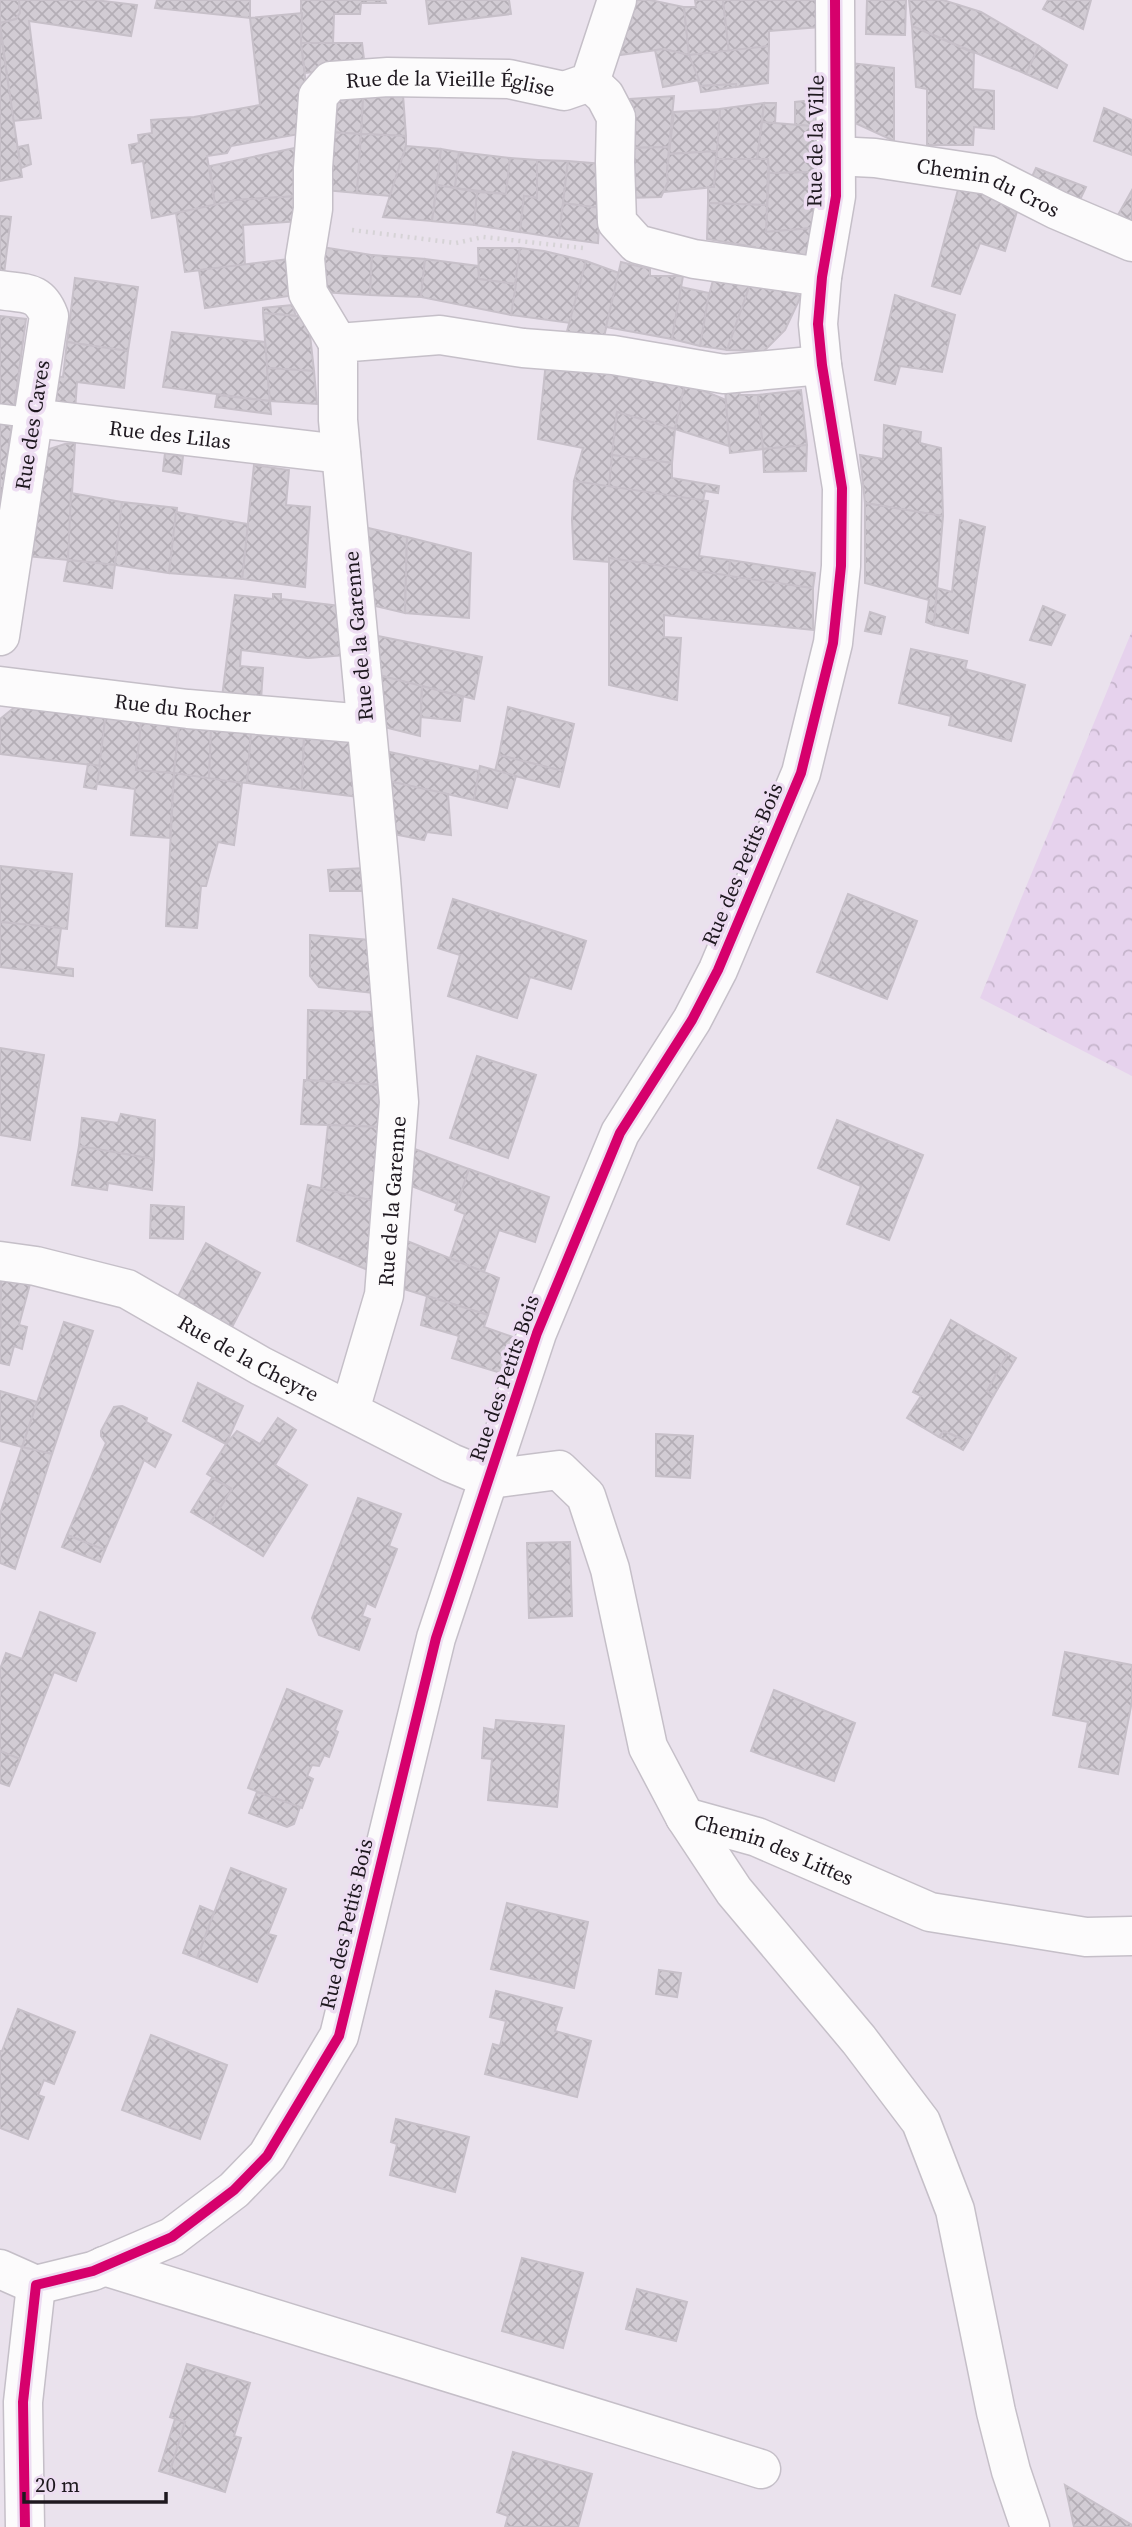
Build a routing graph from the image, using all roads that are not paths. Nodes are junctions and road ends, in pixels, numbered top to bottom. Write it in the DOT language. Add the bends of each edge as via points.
graph roads {
  1 [pos="617,0"];
  2 [pos="835,0"];
  3 [pos="590,82"];
  4 [pos="835,156"];
  5 [pos="1132,242"];
  6 [pos="822,278"];
  7 [pos="0,290"];
  8 [pos="338,343"];
  9 [pos="822,365"];
  10 [pos="17,416"];
  11 [pos="341,454"];
  12 [pos="5,565"];
  13 [pos="0,636"];
  14 [pos="0,686"];
  15 [pos="366,724"];
  16 [pos="0,1261"];
  17 [pos="350,1410"];
  18 [pos="490,1479"];
  19 [pos="685,1817"];
  20 [pos="1132,1936"];
  21 [pos="104,2266"];
  22 [pos="0,2269"];
  23 [pos="36,2285"];
  24 [pos="761,2469"];
  25 [pos="25,2527"];
  26 [pos="1030,2527"];
  1 -- 3 [label="street"];
  2 -- 4 [label="street, Rue de la Ville"];
  3 -- 6 [label="street" via="605,96 616,117 617,222 637,244 694,259"];
  3 -- 8 [label="street, Rue de la Vieille Église" via="564,91 509,79 388,76 331,81 318,96 305,258 308,293"];
  4 -- 5 [label="street, Chemin du Cros" via="988,176"];
  4 -- 6 [label="street, Rue de la Ville" via="836,196"];
  6 -- 9 [label="street, Rue de la Ville" via="818,324"];
  7 -- 10 [label="street, Rue des Caves" via="34,295 49,316"];
  8 -- 9 [label="street" via="440,335 613,355 724,374"];
  8 -- 11 [label="street, Rue de la Garenne"];
  9 -- 18 [label="street, Rue des Petits Bois" via="842,488 841,566 833,643 801,773 718,970 620,1133 537,1333"];
  10 -- 11 [label="street, Rue des Lilas"];
  10 -- 12 [label="street, Rue des Caves"];
  11 -- 15 [label="street, Rue de la Garenne"];
  12 -- 13 [label="street, Rue des Caves"];
  14 -- 15 [label="street, Rue du Rocher"];
  15 -- 17 [label="street, Rue de la Garenne" via="399,1102 384,1295"];
  16 -- 17 [label="street, Rue de la Cheyre" via="127,1289 261,1366"];
  17 -- 18 [label="street, Rue de la Cheyre"];
  18 -- 19 [label="street, Chemin des Littes" via="559,1470 586,1496 610,1569 648,1746"];
  18 -- 21 [label="street, Rue des Petits Bois" via="436,1638 339,2036 267,2156 233,2190 172,2237"];
  19 -- 20 [label="street, Chemin des Littes" via="757,1837 929,1912 1086,1937"];
  19 -- 26 [label="street" via="734,1891 921,2122 955,2210 999,2424"];
  21 -- 23 [label="street, Rue des Petits Bois"];
  21 -- 24 [label="street"];
  22 -- 23 [label="street"];
  23 -- 25 [label="street" via="23,2402"];
}
